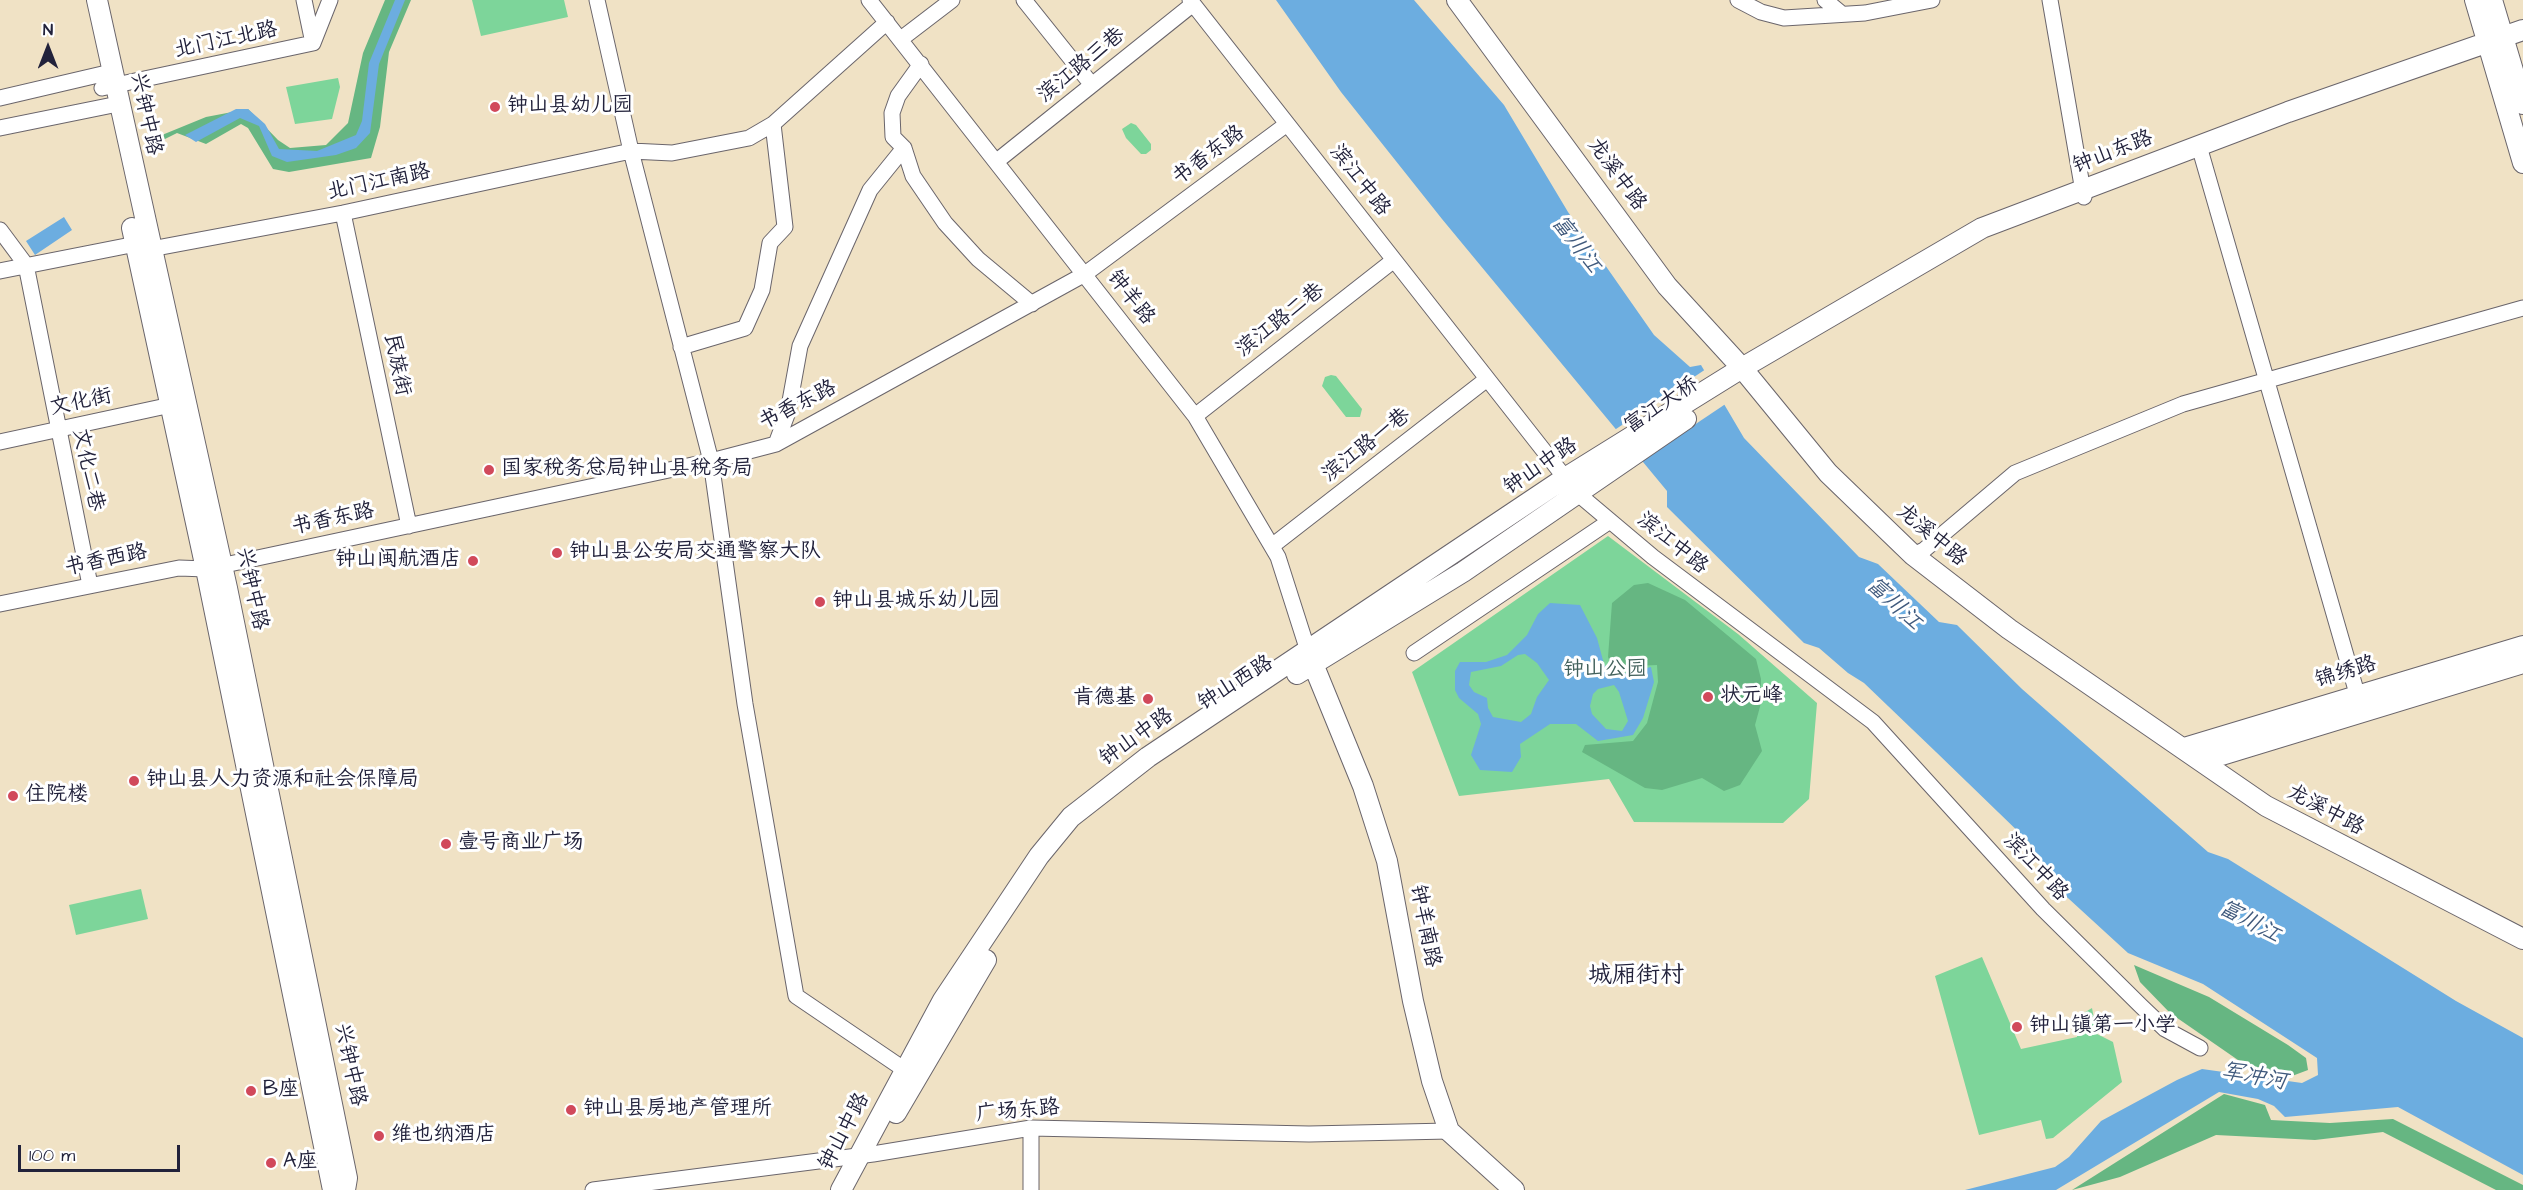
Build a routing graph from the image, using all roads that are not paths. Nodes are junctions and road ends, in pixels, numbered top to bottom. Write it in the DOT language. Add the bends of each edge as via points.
graph roads {
  1 [pos="83,0"];
  2 [pos="97,0"];
  3 [pos="304,0"];
  4 [pos="330,0"];
  5 [pos="597,0"];
  6 [pos="869,0"];
  7 [pos="952,0"];
  8 [pos="1024,0"];
  9 [pos="1457,0"];
  10 [pos="1470,0"];
  11 [pos="1738,0"];
  12 [pos="1825,0"];
  13 [pos="1932,0"];
  14 [pos="2050,0"];
  15 [pos="2475,0"];
  16 [pos="2492,0"];
  17 [pos="1192,2"];
  18 [pos="1842,14"];
  19 [pos="887,22"];
  20 [pos="2523,30"];
  21 [pos="901,39"];
  22 [pos="313,43"];
  23 [pos="2502,44"];
  24 [pos="921,64"];
  25 [pos="1092,85"];
  26 [pos="109,89"];
  27 [pos="0,98"];
  28 [pos="2523,104"];
  29 [pos="773,124"];
  30 [pos="1287,124"];
  31 [pos="0,128"];
  32 [pos="904,148"];
  33 [pos="2200,150"];
  34 [pos="631,151"];
  35 [pos="997,161"];
  36 [pos="2523,164"];
  37 [pos="2083,193"];
  38 [pos="343,213"];
  39 [pos="0,230"];
  40 [pos="143,247"];
  41 [pos="1394,260"];
  42 [pos="26,265"];
  43 [pos="0,271"];
  44 [pos="1085,274"];
  45 [pos="1032,304"];
  46 [pos="2523,308"];
  47 [pos="681,347"];
  48 [pos="1749,370"];
  49 [pos="1487,379"];
  50 [pos="2267,379"];
  51 [pos="171,405"];
  52 [pos="1195,416"];
  53 [pos="57,429"];
  54 [pos="0,442"];
  55 [pos="776,444"];
  56 [pos="711,461"];
  57 [pos="1601,465"];
  58 [pos="1571,485"];
  59 [pos="1611,521"];
  60 [pos="409,526"];
  61 [pos="1272,546"];
  62 [pos="1919,552"];
  63 [pos="214,567"];
  64 [pos="90,585"];
  65 [pos="0,604"];
  66 [pos="2523,646"];
  67 [pos="1414,654"];
  68 [pos="1311,657"];
  69 [pos="2523,663"];
  70 [pos="2359,702"];
  71 [pos="2200,753"];
  72 [pos="2523,927"];
  73 [pos="2523,939"];
  74 [pos="2200,1048"];
  75 [pos="904,1070"];
  76 [pos="1031,1128"];
  77 [pos="1449,1131"];
  78 [pos="867,1154"];
  79 [pos="687,1184"];
  80 [pos="600,1189"];
  81 [pos="333,1190"];
  82 [pos="345,1190"];
  83 [pos="841,1190"];
  84 [pos="851,1190"];
  85 [pos="1031,1190"];
  86 [pos="1514,1190"];
  1 -- 26 [label="main road, 兴钟中路"];
  2 -- 26 [label="main road, 兴钟中路"];
  3 -- 22 [label="street"];
  4 -- 22 [label="street"];
  5 -- 34 [label="street"];
  6 -- 19 [label="street, 钟羊路"];
  7 -- 21 [label="street"];
  8 -- 25 [label="street"];
  9 -- 48 [label="main road, 龙溪中路" via="1667,286"];
  10 -- 48 [label="main road, 龙溪中路" via="1675,280"];
  11 -- 18 [label="street" via="1784,18"];
  12 -- 18 [label="street"];
  13 -- 18 [label="street"];
  14 -- 37 [label="street"];
  15 -- 23 [label="main road"];
  16 -- 23 [label="main road"];
  17 -- 25 [label="street, 滨江路三巷"];
  17 -- 30 [label="street, 滨江中路"];
  19 -- 21 [label="street, 钟羊路"];
  19 -- 29 [label="street, 北门江南路"];
  20 -- 23 [label="main road, 钟山东路"];
  21 -- 24 [label="street, 钟羊路"];
  22 -- 26 [label="street, 北门江北路"];
  23 -- 28 [label="main road"];
  23 -- 33 [label="main road, 钟山东路"];
  23 -- 36 [label="main road"];
  24 -- 32 [label="street" via="898,96 892,113 893,137"];
  24 -- 35 [label="street, 钟羊路"];
  25 -- 35 [label="street, 滨江路三巷"];
  26 -- 27 [label="street"];
  26 -- 31 [label="street"];
  26 -- 40 [label="main road, 兴钟中路"];
  29 -- 34 [label="street, 北门江南路" via="749,138 672,153"];
  29 -- 47 [label="street" via="785,227 770,243 762,290 745,328"];
  30 -- 41 [label="street, 滨江中路"];
  30 -- 44 [label="street, 书香东路"];
  32 -- 45 [label="street" via="913,176 945,223 978,259"];
  32 -- 55 [label="street" via="870,190 800,345 788,412"];
  33 -- 37 [label="main road, 钟山东路"];
  33 -- 50 [label="street"];
  34 -- 38 [label="street, 北门江南路"];
  34 -- 47 [label="street"];
  35 -- 44 [label="street, 钟羊路"];
  37 -- 48 [label="main road, 钟山东路" via="1982,228"];
  38 -- 40 [label="street, 北门江南路"];
  38 -- 60 [label="street, 民族街"];
  39 -- 42 [label="street, 文化二巷"];
  40 -- 42 [label="street, 北门江南路"];
  40 -- 51 [label="main road, 兴钟中路"];
  40 -- 63 [label="main road, 兴钟中路"];
  41 -- 49 [label="street, 滨江中路"];
  41 -- 52 [label="street, 滨江路二巷"];
  42 -- 43 [label="street, 北门江南路"];
  42 -- 53 [label="street, 文化二巷"];
  44 -- 45 [label="street, 书香东路"];
  44 -- 52 [label="street, 钟羊路"];
  45 -- 55 [label="street, 书香东路"];
  46 -- 50 [label="street"];
  47 -- 56 [label="street"];
  48 -- 57 [label="main road, 富江大桥"];
  48 -- 62 [label="main road, 龙溪中路" via="1828,473"];
  49 -- 58 [label="street, 滨江中路"];
  49 -- 61 [label="street, 滨江路一巷"];
  50 -- 62 [label="street" via="2183,404 2016,473"];
  50 -- 70 [label="street"];
  51 -- 53 [label="street, 文化街"];
  51 -- 63 [label="main road, 兴钟中路"];
  52 -- 61 [label="street, 钟羊路"];
  53 -- 54 [label="street, 文化街"];
  53 -- 64 [label="street, 文化二巷"];
  55 -- 56 [label="street, 书香东路"];
  56 -- 60 [label="street, 书香东路"];
  56 -- 75 [label="street" via="746,704 796,996"];
  57 -- 58 [label="main road, 钟山中路"];
  58 -- 59 [label="street, 滨江中路"];
  58 -- 68 [label="main road, 钟山西路" via="1463,572"];
  59 -- 67 [label="street"];
  59 -- 74 [label="street, 滨江中路" via="1720,610 1873,722 2043,909 2164,1029"];
  60 -- 63 [label="street, 书香东路"];
  61 -- 68 [label="street, 钟羊路"];
  62 -- 71 [label="main road, 龙溪中路" via="2009,629"];
  63 -- 64 [label="street, 书香西路" via="179,567"];
  63 -- 81 [label="main road, 兴钟中路"];
  63 -- 82 [label="main road, 兴钟中路" via="347,1178"];
  64 -- 65 [label="street, 书香西路"];
  66 -- 70 [label="main road, 锦绣路"];
  68 -- 75 [label="main road, 钟山中路" via="1148,757 1071,817 1039,856 945,998"];
  68 -- 77 [label="main road, 钟羊南路" via="1363,786 1387,861 1413,1001 1432,1081"];
  68 -- 78 [label="main road, 钟山西路" via="1081,823 976,974"];
  69 -- 70 [label="main road, 锦绣路"];
  70 -- 71 [label="main road, 锦绣路"];
  71 -- 72 [label="main road, 龙溪中路" via="2320,824"];
  71 -- 73 [label="main road, 龙溪中路" via="2266,806"];
  75 -- 78 [label="main road, 钟山中路"];
  76 -- 77 [label="street, 广场东路" via="1309,1134"];
  76 -- 78 [label="street, 广场东路"];
  76 -- 85 [label="street"];
  77 -- 86 [label="main road, 钟羊南路"];
  78 -- 79 [label="street, 广场东路"];
  78 -- 83 [label="main road, 钟山中路"];
  78 -- 84 [label="main road, 钟山西路"];
  79 -- 80 [label="street, 广场东路"];
}
